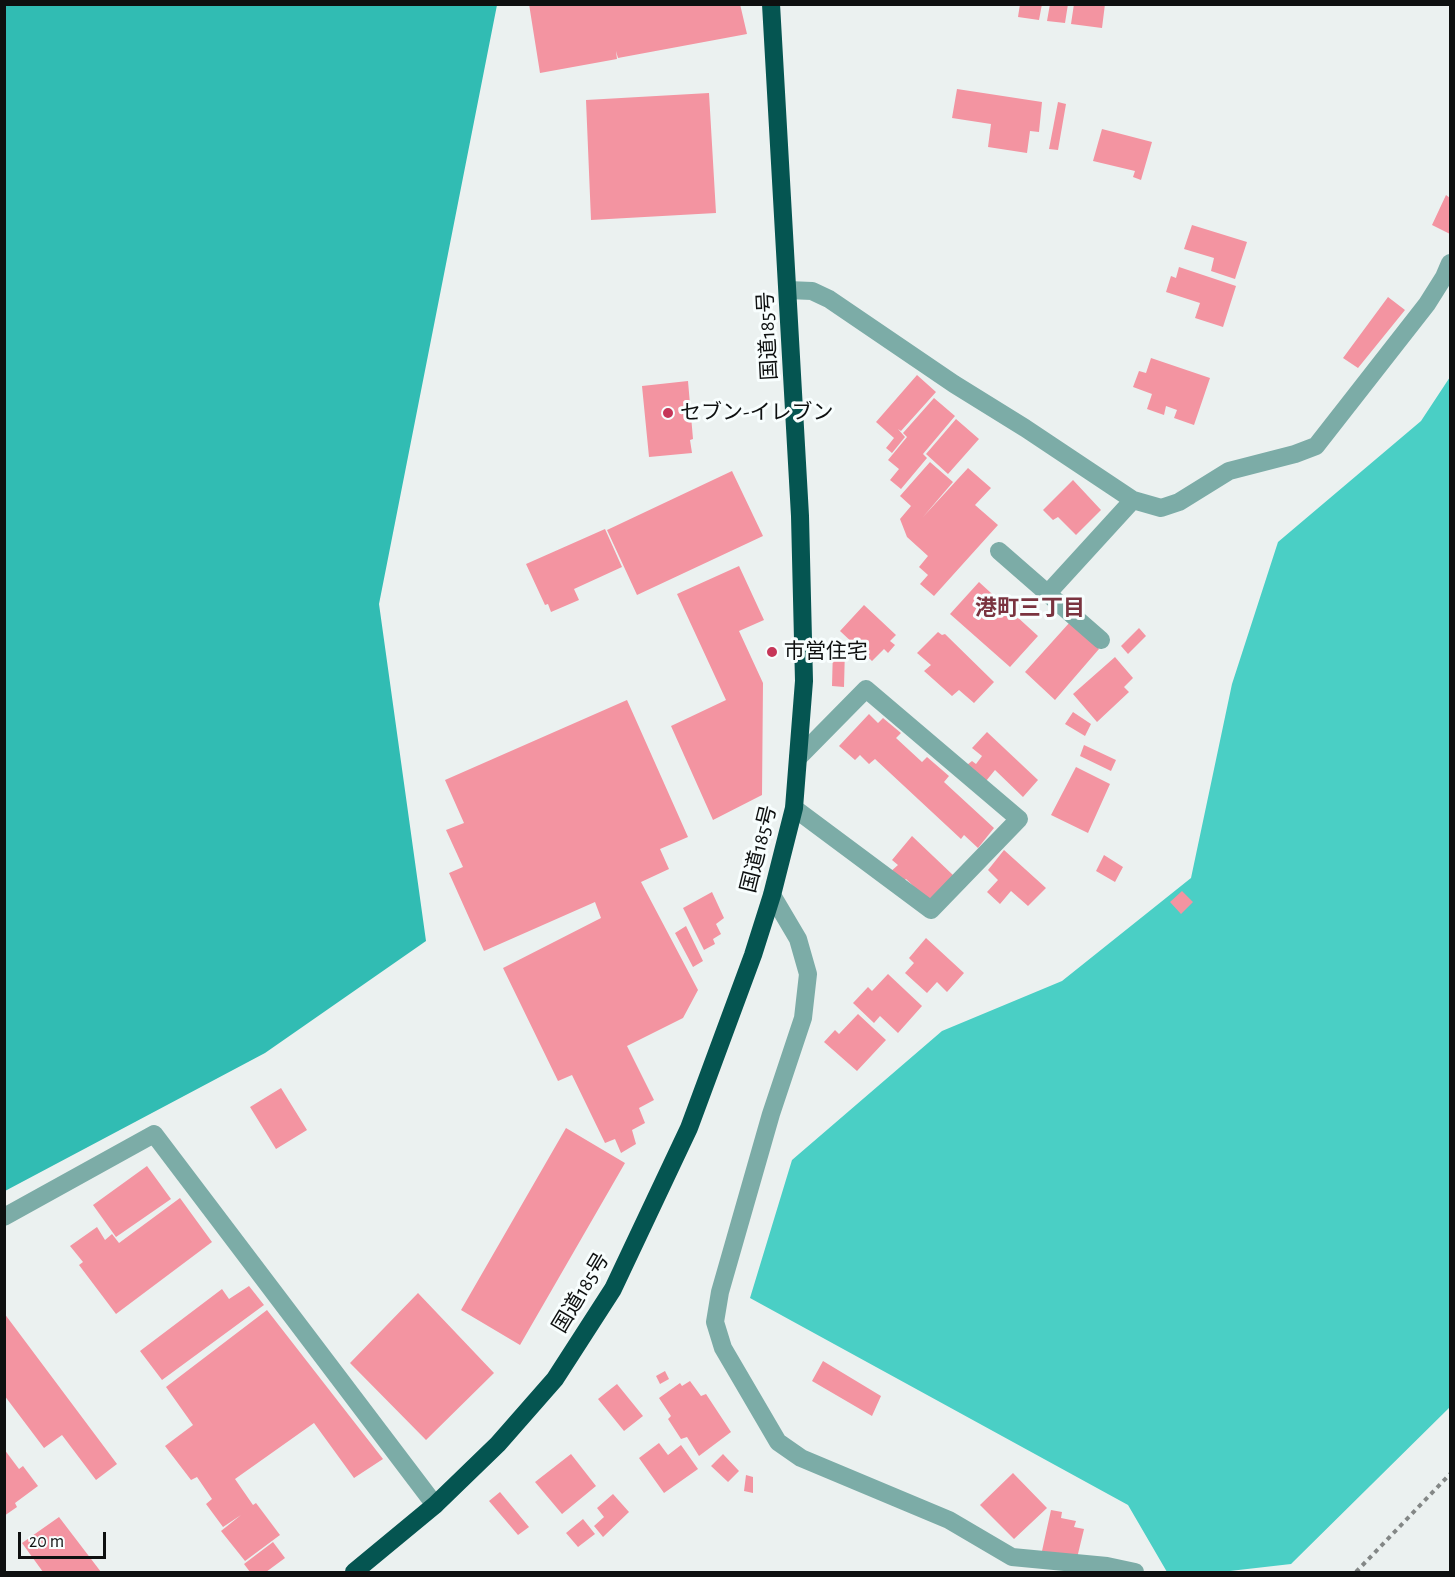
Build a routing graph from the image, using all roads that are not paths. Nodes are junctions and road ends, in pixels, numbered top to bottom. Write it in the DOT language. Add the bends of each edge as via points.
graph roads {
  1 [pos="771,4"];
  2 [pos="1450,263"];
  3 [pos="788,291"];
  4 [pos="1133,500"];
  5 [pos="999,550"];
  6 [pos="1048,593"];
  7 [pos="1101,640"];
  8 [pos="798,758"];
  9 [pos="794,808"];
  10 [pos="772,895"];
  11 [pos="4,1217"];
  12 [pos="435,1505"];
  13 [pos="354,1572"];
  14 [pos="1135,1572"];
  1 -- 3 [label="highway, 国道185号"];
  2 -- 4 [label="street" via="1427,304 1316,446 1229,471 1179,502 1161,507"];
  3 -- 4 [label="street" via="812,291 829,299"];
  3 -- 8 [label="highway, 国道185号" via="804,681"];
  4 -- 6 [label="street"];
  5 -- 6 [label="street"];
  6 -- 7 [label="street"];
  8 -- 9 [label="highway, 国道185号"];
  8 -- 9 [label="street" via="866,689 1019,819 931,910"];
  9 -- 10 [label="highway, 国道185号"];
  10 -- 12 [label="highway, 国道185号" via="690,1128 614,1289 555,1379 498,1444"];
  10 -- 14 [label="street" via="798,939 807,974 803,1018 720,1292 715,1322 723,1348 778,1442 801,1458 949,1520 1012,1557"];
  11 -- 12 [label="street" via="154,1134"];
  12 -- 13 [label="highway, 国道185号"];
}
